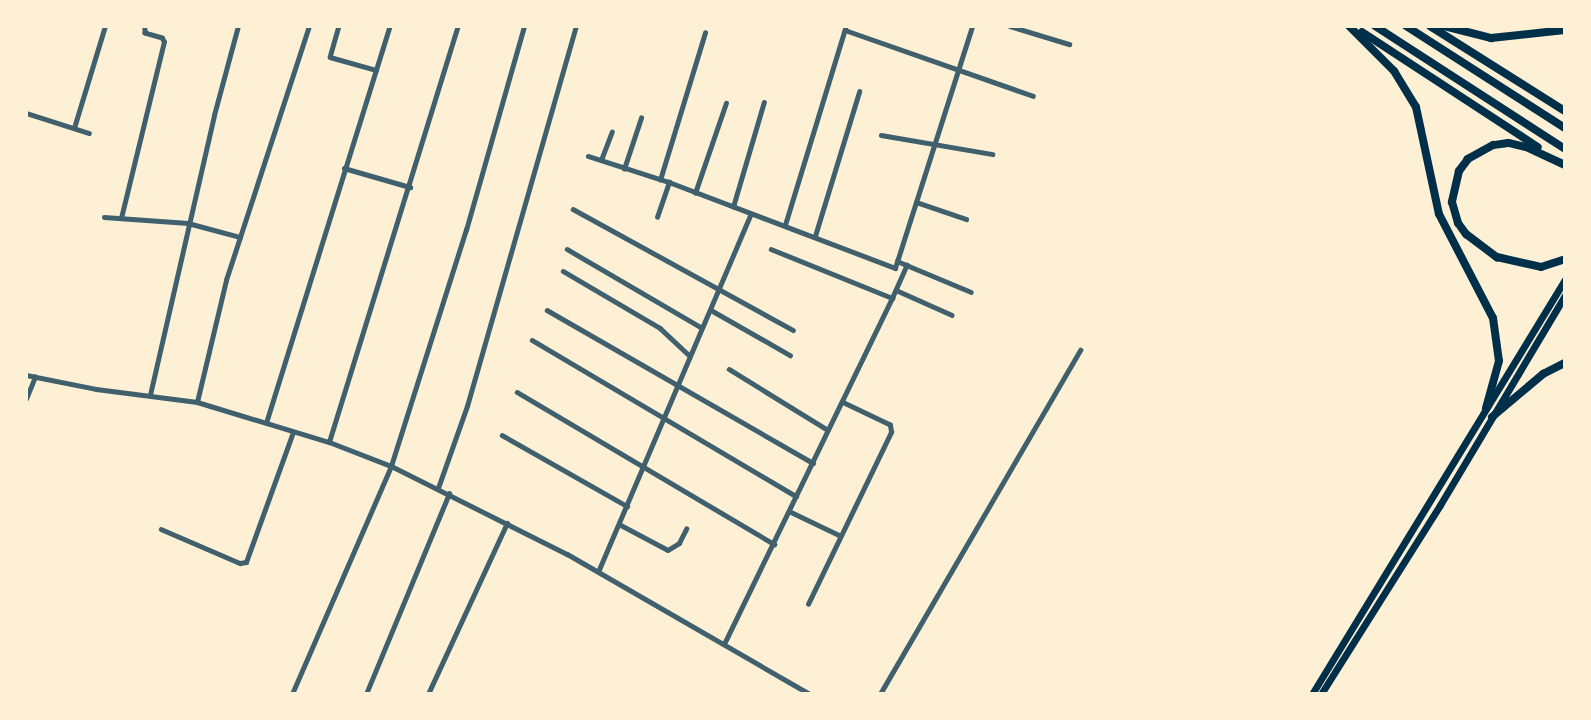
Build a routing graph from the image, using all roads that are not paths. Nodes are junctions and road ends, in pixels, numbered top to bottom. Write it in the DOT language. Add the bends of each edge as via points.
graph roads {
  1 [pos="105,26"];
  2 [pos="144,26"];
  3 [pos="238,26"];
  4 [pos="309,26"];
  5 [pos="339,26"];
  6 [pos="390,26"];
  7 [pos="458,26"];
  8 [pos="524,26"];
  9 [pos="576,26"];
  10 [pos="972,26"];
  11 [pos="1010,26"];
  12 [pos="1351,26"];
  13 [pos="1375,26"];
  14 [pos="1406,26"];
  15 [pos="1430,26"];
  16 [pos="1444,26"];
  17 [pos="845,28"];
  18 [pos="1565,30"];
  19 [pos="705,33"];
  20 [pos="1069,44"];
  21 [pos="958,69"];
  22 [pos="376,70"];
  23 [pos="859,92"];
  24 [pos="1033,96"];
  25 [pos="764,102"];
  26 [pos="726,103"];
  27 [pos="1565,111"];
  28 [pos="26,113"];
  29 [pos="641,118"];
  30 [pos="74,128"];
  31 [pos="1565,128"];
  32 [pos="612,132"];
  33 [pos="89,133"];
  34 [pos="881,135"];
  35 [pos="934,146"];
  36 [pos="1565,149"];
  37 [pos="992,154"];
  38 [pos="588,156"];
  39 [pos="601,160"];
  40 [pos="1565,164"];
  41 [pos="344,168"];
  42 [pos="624,169"];
  43 [pos="660,180"];
  44 [pos="670,182"];
  45 [pos="410,187"];
  46 [pos="695,193"];
  47 [pos="916,202"];
  48 [pos="733,207"];
  49 [pos="573,209"];
  50 [pos="750,215"];
  51 [pos="104,217"];
  52 [pos="657,217"];
  53 [pos="121,218"];
  54 [pos="966,219"];
  55 [pos="188,223"];
  56 [pos="785,225"];
  57 [pos="815,236"];
  58 [pos="240,237"];
  59 [pos="567,249"];
  60 [pos="771,249"];
  61 [pos="1565,259"];
  62 [pos="897,261"];
  63 [pos="907,265"];
  64 [pos="895,268"];
  65 [pos="563,271"];
  66 [pos="904,272"];
  67 [pos="1565,279"];
  68 [pos="720,290"];
  69 [pos="896,290"];
  70 [pos="971,292"];
  71 [pos="1565,295"];
  72 [pos="892,298"];
  73 [pos="547,310"];
  74 [pos="711,310"];
  75 [pos="953,315"];
  76 [pos="702,328"];
  77 [pos="793,330"];
  78 [pos="532,340"];
  79 [pos="1080,350"];
  80 [pos="790,355"];
  81 [pos="690,356"];
  82 [pos="1565,363"];
  83 [pos="729,369"];
  84 [pos="26,376"];
  85 [pos="35,377"];
  86 [pos="678,385"];
  87 [pos="517,392"];
  88 [pos="150,395"];
  89 [pos="26,399"];
  90 [pos="197,402"];
  91 [pos="842,402"];
  92 [pos="1486,408"];
  93 [pos="1492,417"];
  94 [pos="665,418"];
  95 [pos="265,423"];
  96 [pos="828,430"];
  97 [pos="293,432"];
  98 [pos="502,435"];
  99 [pos="329,442"];
  100 [pos="813,463"];
  101 [pos="391,466"];
  102 [pos="643,467"];
  103 [pos="438,488"];
  104 [pos="449,493"];
  105 [pos="796,496"];
  106 [pos="627,506"];
  107 [pos="789,511"];
  108 [pos="508,522"];
  109 [pos="620,524"];
  110 [pos="161,529"];
  111 [pos="686,529"];
  112 [pos="839,535"];
  113 [pos="774,544"];
  114 [pos="597,572"];
  115 [pos="808,604"];
  116 [pos="724,644"];
  117 [pos="292,694"];
  118 [pos="366,694"];
  119 [pos="428,694"];
  120 [pos="809,694"];
  121 [pos="880,694"];
  122 [pos="1312,694"];
  123 [pos="1321,694"];
  1 -- 30 [label="street"];
  2 -- 53 [label="street" via="145,33 164,42"];
  3 -- 55 [label="street"];
  4 -- 58 [label="street"];
  5 -- 22 [label="street" via="330,57"];
  6 -- 22 [label="street"];
  7 -- 45 [label="street"];
  8 -- 101 [label="street" via="466,230"];
  9 -- 103 [label="street" via="467,406"];
  10 -- 21 [label="street"];
  11 -- 20 [label="street"];
  12 -- 40 [label="highway"];
  12 -- 92 [label="highway" via="1394,71 1416,107 1439,214 1493,318 1499,361"];
  13 -- 36 [label="highway"];
  14 -- 31 [label="highway"];
  15 -- 27 [label="highway"];
  16 -- 18 [label="highway" via="1491,38"];
  17 -- 21 [label="street"];
  17 -- 56 [label="street"];
  19 -- 43 [label="street"];
  21 -- 24 [label="street"];
  21 -- 35 [label="street"];
  22 -- 41 [label="street"];
  23 -- 57 [label="street"];
  25 -- 48 [label="street"];
  26 -- 46 [label="street"];
  28 -- 30 [label="street"];
  29 -- 42 [label="street"];
  30 -- 33 [label="street"];
  32 -- 39 [label="street"];
  34 -- 35 [label="street"];
  35 -- 37 [label="street"];
  35 -- 47 [label="street"];
  38 -- 39 [label="street"];
  39 -- 42 [label="street"];
  40 -- 61 [label="highway" via="1526,147 1493,145 1468,159 1459,171 1452,202 1466,234 1497,257 1541,267"];
  41 -- 45 [label="street"];
  41 -- 95 [label="street"];
  42 -- 43 [label="street"];
  43 -- 44 [label="street"];
  44 -- 46 [label="street"];
  44 -- 52 [label="street"];
  45 -- 99 [label="street"];
  46 -- 48 [label="street"];
  47 -- 54 [label="street"];
  47 -- 62 [label="street"];
  48 -- 50 [label="street"];
  49 -- 68 [label="street"];
  50 -- 56 [label="street"];
  50 -- 68 [label="street"];
  51 -- 53 [label="street"];
  53 -- 55 [label="street"];
  55 -- 58 [label="street"];
  55 -- 88 [label="street"];
  56 -- 57 [label="street"];
  57 -- 64 [label="street"];
  58 -- 90 [label="street" via="209,341"];
  59 -- 76 [label="street"];
  60 -- 72 [label="street"];
  62 -- 63 [label="street"];
  62 -- 64 [label="street"];
  63 -- 66 [label="street"];
  63 -- 70 [label="street"];
  64 -- 66 [label="street"];
  65 -- 81 [label="street" via="660,328"];
  66 -- 69 [label="street"];
  67 -- 92 [label="highway"];
  68 -- 74 [label="street"];
  68 -- 77 [label="street"];
  69 -- 72 [label="street"];
  69 -- 75 [label="street"];
  71 -- 93 [label="highway"];
  72 -- 91 [label="street"];
  73 -- 86 [label="street"];
  74 -- 76 [label="street"];
  74 -- 80 [label="street"];
  76 -- 81 [label="street"];
  78 -- 94 [label="street"];
  79 -- 121 [label="street"];
  81 -- 86 [label="street"];
  82 -- 93 [label="highway" via="1543,374"];
  83 -- 96 [label="street"];
  84 -- 85 [label="street"];
  85 -- 88 [label="street"];
  85 -- 89 [label="street"];
  86 -- 94 [label="street"];
  86 -- 100 [label="street"];
  87 -- 102 [label="street"];
  88 -- 90 [label="street"];
  90 -- 95 [label="street"];
  91 -- 96 [label="street"];
  91 -- 112 [label="street" via="890,425 891,432"];
  92 -- 122 [label="highway"];
  93 -- 123 [label="highway"];
  94 -- 102 [label="street"];
  94 -- 105 [label="street"];
  95 -- 97 [label="street"];
  96 -- 100 [label="street"];
  97 -- 99 [label="street"];
  97 -- 110 [label="street" via="246,562"];
  98 -- 106 [label="street"];
  99 -- 101 [label="street"];
  100 -- 105 [label="street"];
  101 -- 103 [label="street"];
  101 -- 117 [label="street"];
  102 -- 106 [label="street"];
  102 -- 113 [label="street"];
  103 -- 104 [label="street"];
  104 -- 108 [label="street"];
  104 -- 118 [label="street"];
  105 -- 107 [label="street"];
  106 -- 109 [label="street"];
  107 -- 112 [label="street"];
  107 -- 113 [label="street"];
  108 -- 114 [label="street"];
  108 -- 119 [label="street"];
  109 -- 111 [label="street" via="668,550 679,543"];
  109 -- 114 [label="street"];
  112 -- 115 [label="street"];
  113 -- 116 [label="street"];
  114 -- 116 [label="street"];
  116 -- 120 [label="street"];
}
